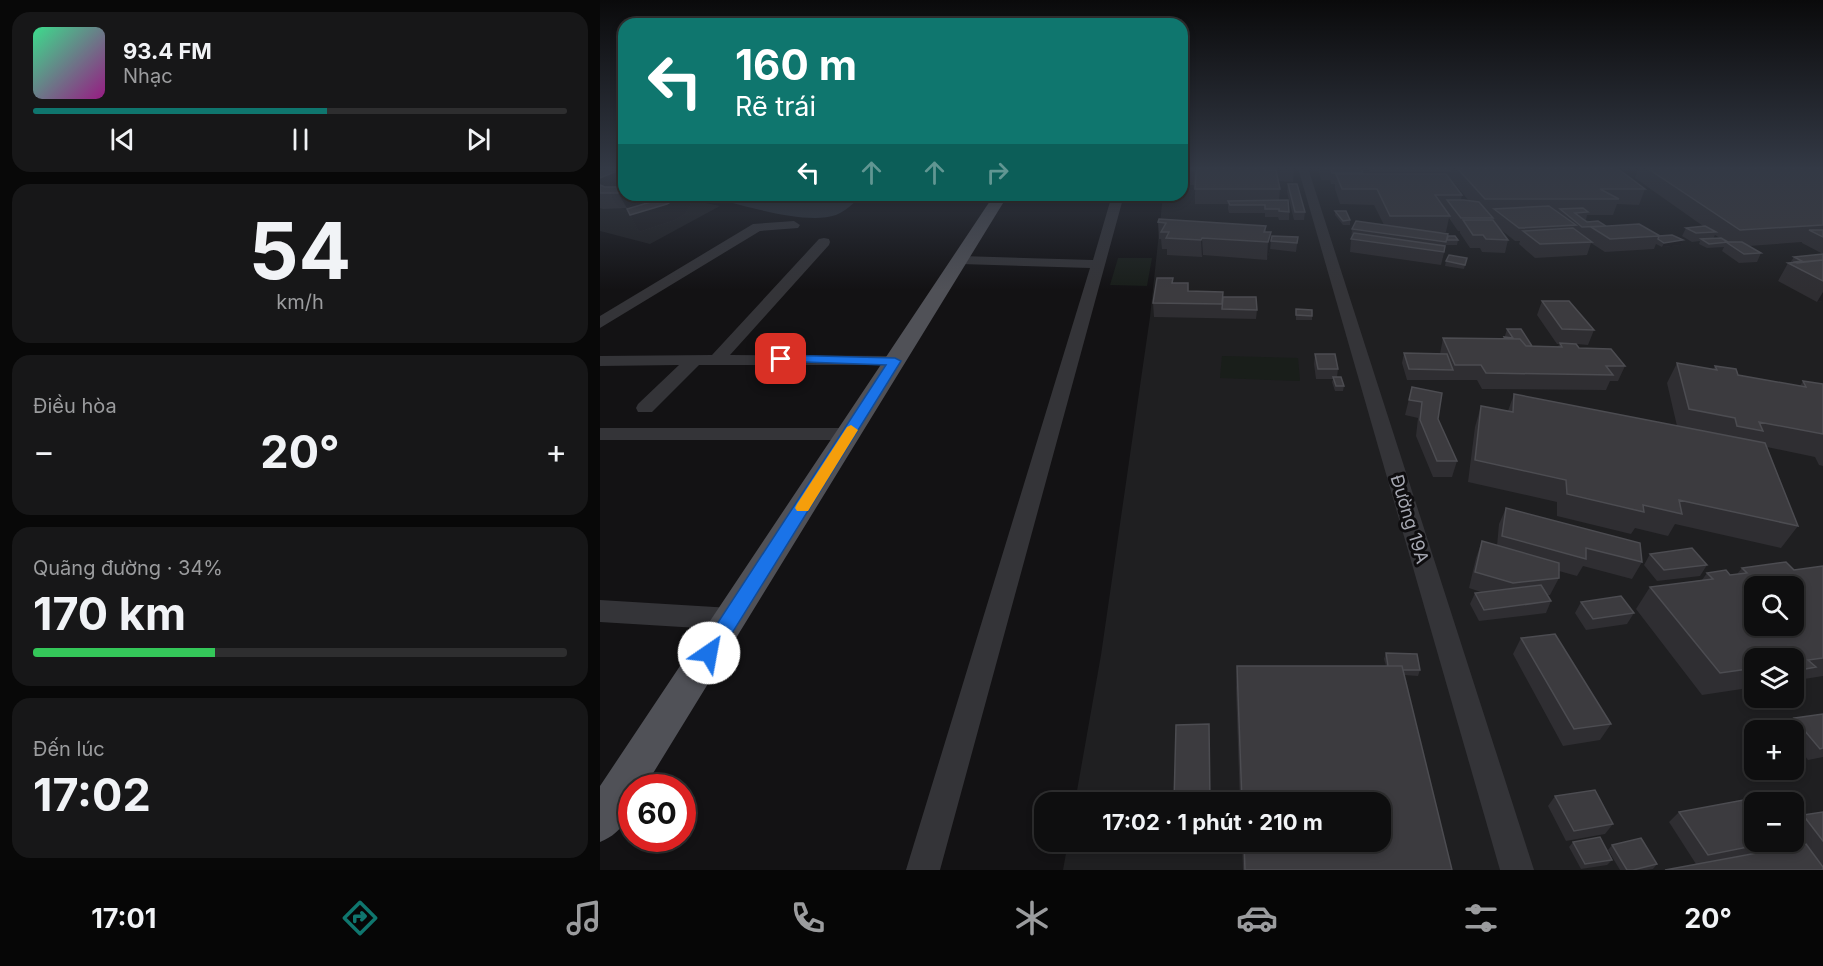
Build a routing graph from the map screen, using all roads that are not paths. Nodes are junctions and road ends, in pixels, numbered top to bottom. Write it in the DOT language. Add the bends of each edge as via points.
graph roads {
  1 [pos="993,209"];
  2 [pos="1114,209"];
  3 [pos="1315,209"];
  4 [pos="794,225"];
  5 [pos="824,242"];
  6 [pos="961,260"];
  7 [pos="1098,264"];
  8 [pos="600,323"];
  9 [pos="716,360"];
  10 [pos="600,361"];
  11 [pos="693,361"];
  12 [pos="895,361"];
  13 [pos="645,408"];
  14 [pos="600,434"];
  15 [pos="849,434"];
  16 [pos="600,611"];
  17 [pos="731,619"];
  18 [pos="600,822"];
  19 [pos="923,870"];
  20 [pos="1516,870"];
  1 -- 6 [label="main road"];
  2 -- 7 [label="street"];
  3 -- 20 [label="street, Đường 19A"];
  4 -- 8 [label="street" via="757,227"];
  5 -- 9 [label="street"];
  6 -- 7 [label="street"];
  6 -- 12 [label="main road"];
  7 -- 19 [label="street"];
  9 -- 11 [label="street"];
  9 -- 12 [label="street"];
  10 -- 11 [label="street"];
  11 -- 13 [label="street"];
  12 -- 15 [label="main road"];
  14 -- 15 [label="street"];
  15 -- 17 [label="main road"];
  16 -- 17 [label="street"];
  17 -- 18 [label="main road"];
}
